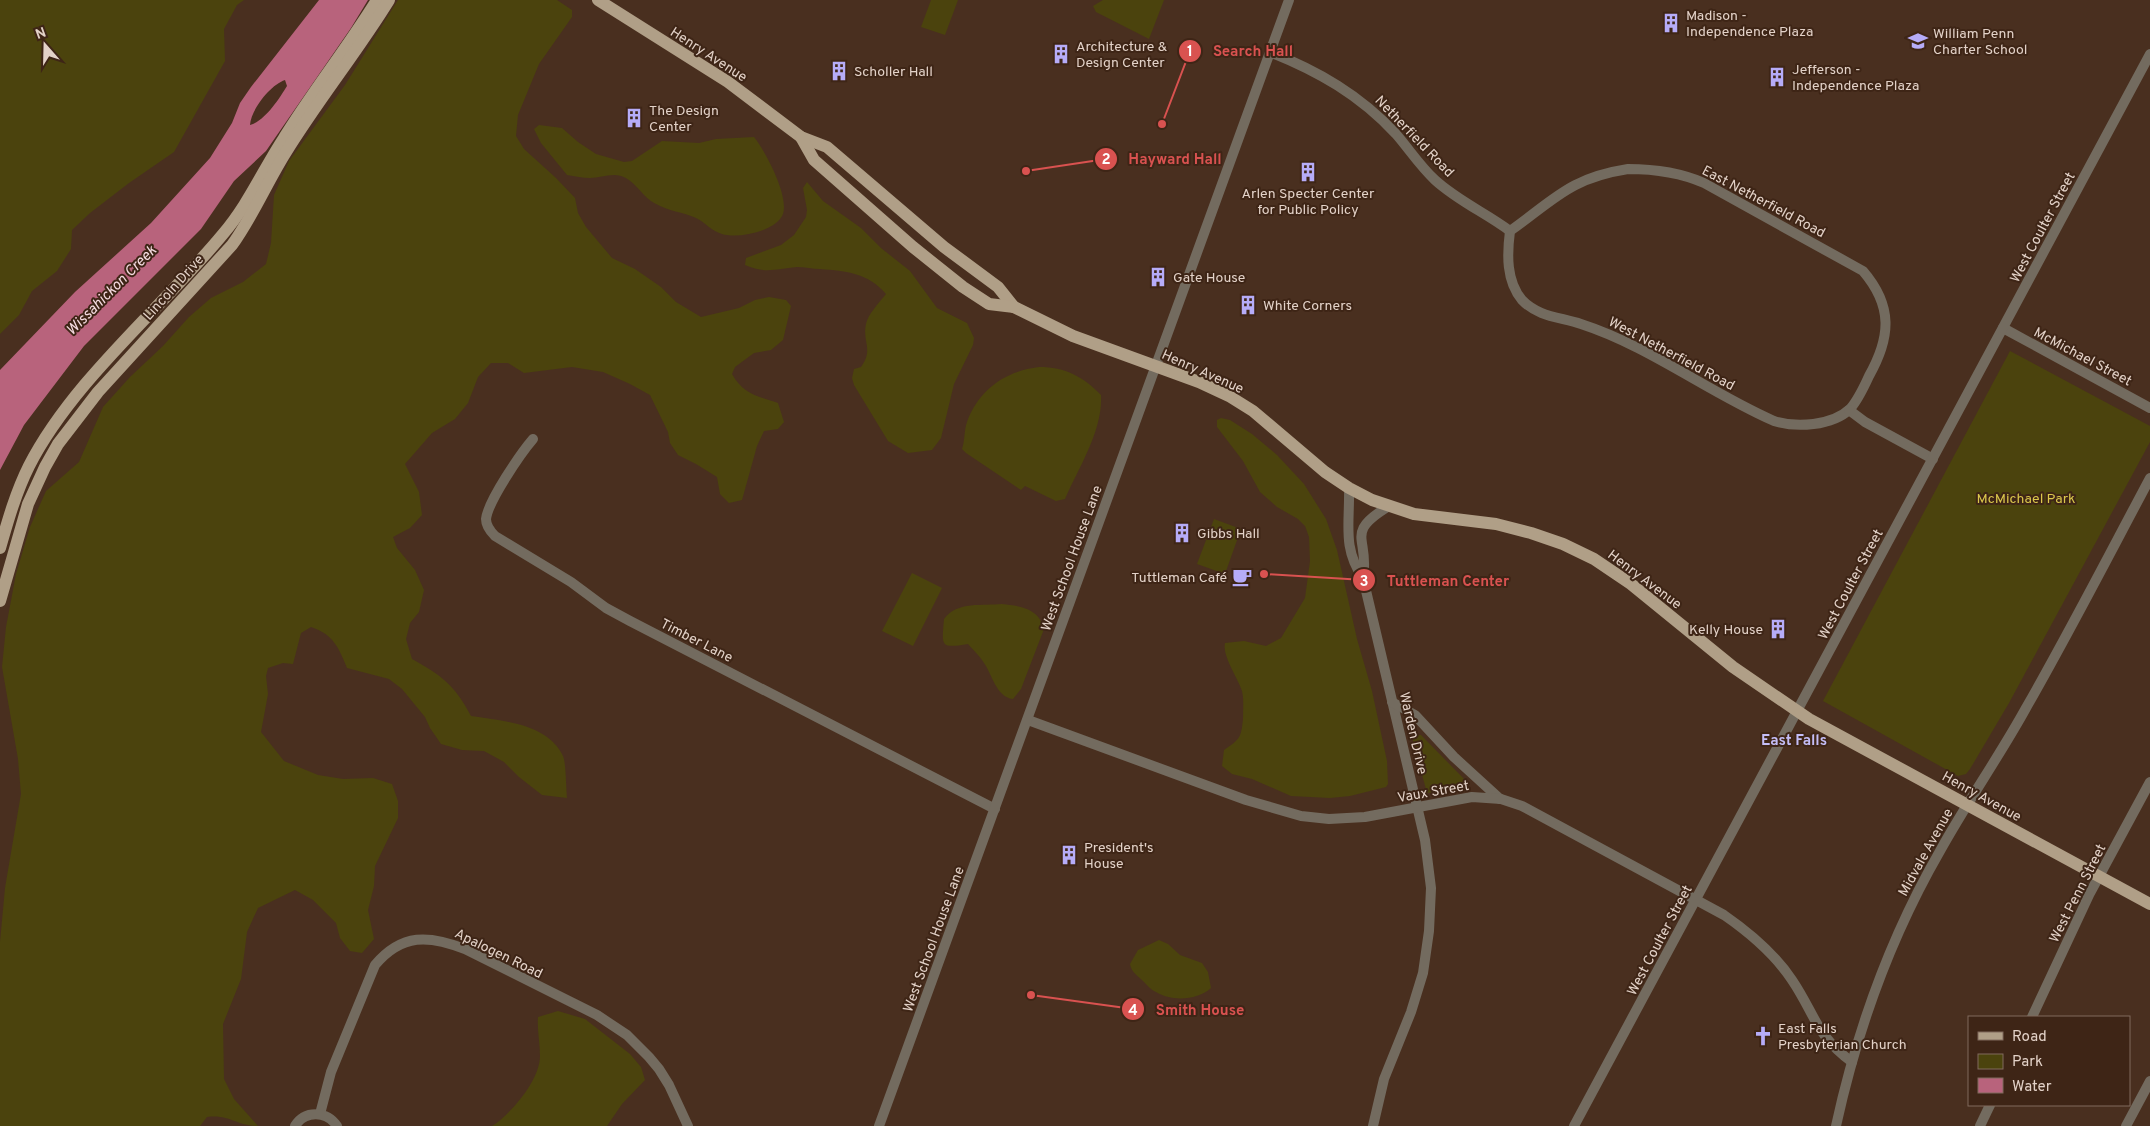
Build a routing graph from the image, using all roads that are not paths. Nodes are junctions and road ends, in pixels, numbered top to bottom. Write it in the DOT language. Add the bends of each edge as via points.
graph roads {
  1 [pos="378,0"];
  2 [pos="389,0"];
  3 [pos="598,0"];
  4 [pos="1289,0"];
  5 [pos="1270,52"];
  6 [pos="2150,54"];
  7 [pos="801,137"];
  8 [pos="1510,231"];
  9 [pos="1014,307"];
  10 [pos="2003,328"];
  11 [pos="1156,366"];
  12 [pos="2150,408"];
  13 [pos="1849,410"];
  14 [pos="533,439"];
  15 [pos="1933,459"];
  16 [pos="2150,478"];
  17 [pos="1349,488"];
  18 [pos="1389,506"];
  19 [pos="0,548"];
  20 [pos="1363,578"];
  21 [pos="0,601"];
  22 [pos="1392,702"];
  23 [pos="1797,711"];
  24 [pos="1028,720"];
  25 [pos="2150,782"];
  26 [pos="1501,799"];
  27 [pos="1967,805"];
  28 [pos="1417,807"];
  29 [pos="995,809"];
  30 [pos="2099,876"];
  31 [pos="1696,901"];
  32 [pos="2150,904"];
  33 [pos="2032,1016"];
  34 [pos="1852,1062"];
  35 [pos="2150,1080"];
  36 [pos="1990,1106"];
  37 [pos="320,1114"];
  38 [pos="295,1126"];
  39 [pos="337,1126"];
  40 [pos="688,1126"];
  41 [pos="879,1126"];
  42 [pos="1373,1126"];
  43 [pos="1574,1126"];
  44 [pos="1836,1126"];
  45 [pos="1980,1126"];
  46 [pos="2126,1126"];
  1 -- 19 [label="main road, Lincoln Drive" via="284,136 233,222 92,378 52,429 21,485"];
  2 -- 21 [label="main road, Lincoln Drive" via="286,152 232,245 98,392 58,444 28,504"];
  3 -- 7 [label="main road, Henry Avenue" via="728,82"];
  4 -- 5 [label="street, West School House Lane"];
  5 -- 8 [label="street, Netherfield Road" via="1315,71 1347,90 1380,117 1436,181"];
  5 -- 11 [label="street, West School House Lane"];
  6 -- 10 [label="street, West Coulter Street"];
  7 -- 9 [label="main road, Henry Avenue" via="827,147 944,247 998,287"];
  7 -- 9 [label="main road, Henry Avenue" via="814,160 945,274 990,304"];
  8 -- 13 [label="street, West Netherfield Road" via="1508,256 1511,279 1522,299 1539,313 1611,335 1774,421 1796,426 1810,425"];
  8 -- 13 [label="street, East Netherfield Road" via="1565,189 1610,172 1662,170 1704,183 1854,264 1878,290 1885,313 1884,343 1877,363"];
  9 -- 11 [label="main road, Henry Avenue" via="1073,336"];
  10 -- 12 [label="street, McMichael Street"];
  10 -- 15 [label="street, West Coulter Street"];
  11 -- 17 [label="main road, Henry Avenue" via="1199,382 1242,404"];
  11 -- 24 [label="street, West School House Lane"];
  13 -- 15 [label="street"];
  14 -- 29 [label="street, Timber Lane" via="491,503 486,521 495,536 622,617"];
  15 -- 23 [label="street, West Coulter Street"];
  16 -- 27 [label="street, Midvale Avenue" via="2026,709"];
  17 -- 18 [label="main road, Henry Avenue"];
  17 -- 20 [label="street, Warden Drive" via="1348,543 1353,564"];
  18 -- 20 [label="street, Warden Drive" via="1368,520 1361,529 1366,562"];
  18 -- 23 [label="main road, Henry Avenue" via="1430,517 1511,527 1579,551 1618,574 1712,651"];
  20 -- 22 [label="street, Warden Drive"];
  22 -- 26 [label="street" via="1414,713 1454,757"];
  22 -- 28 [label="street, Warden Drive"];
  23 -- 27 [label="main road, Henry Avenue"];
  23 -- 31 [label="street, West Coulter Street"];
  24 -- 28 [label="street, Vaux Street" via="1246,800 1301,816 1329,819 1365,817"];
  24 -- 29 [label="street, West School House Lane"];
  25 -- 30 [label="street, West Penn Street"];
  26 -- 28 [label="street, Vaux Street" via="1472,797"];
  26 -- 31 [label="street, Vaux Street" via="1522,806"];
  27 -- 30 [label="main road, Henry Avenue"];
  27 -- 34 [label="street, Midvale Avenue" via="1904,920 1880,978"];
  28 -- 42 [label="street, Warden Drive" via="1430,874 1429,931 1418,992 1384,1079"];
  29 -- 41 [label="street, West School House Lane"];
  30 -- 32 [label="main road, Henry Avenue"];
  30 -- 33 [label="street, West Penn Street"];
  31 -- 34 [label="street, Vaux Street" via="1740,926 1768,950 1792,981 1827,1041"];
  31 -- 43 [label="street, West Coulter Street"];
  34 -- 44 [label="street, Midvale Avenue"];
  35 -- 46 [label="street"];
  36 -- 45 [label="street"];
  37 -- 38 [label="street" via="304,1117"];
  37 -- 39 [label="street"];
  37 -- 40 [label="street, Apalogen Road" via="331,1072 375,965 404,942 425,938 465,948 614,1026 639,1046 659,1069"];
}
